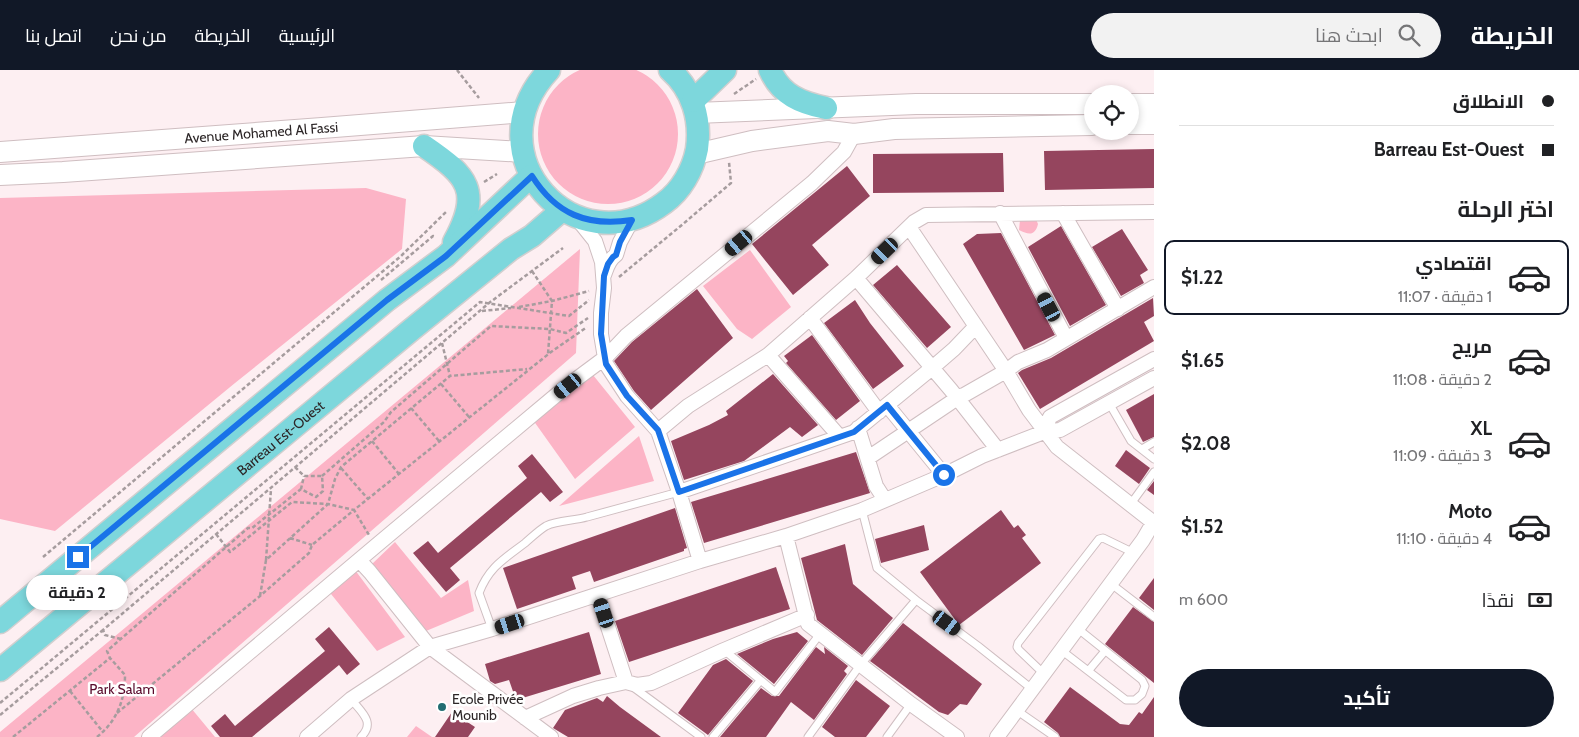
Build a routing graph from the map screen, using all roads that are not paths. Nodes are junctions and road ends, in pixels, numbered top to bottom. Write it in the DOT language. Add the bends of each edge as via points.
graph roads {
  1 [pos="549,70"];
  2 [pos="670,70"];
  3 [pos="725,70"];
  4 [pos="766,72"];
  5 [pos="1084,104"];
  6 [pos="1139,104"];
  7 [pos="1154,104"];
  8 [pos="694,107"];
  9 [pos="826,108"];
  10 [pos="524,112"];
  11 [pos="1139,124"];
  12 [pos="1154,124"];
  13 [pos="1084,125"];
  14 [pos="854,134"];
  15 [pos="424,146"];
  16 [pos="0,152"];
  17 [pos="523,152"];
  18 [pos="696,154"];
  19 [pos="0,175"];
  20 [pos="532,176"];
  21 [pos="1154,212"];
  22 [pos="569,213"];
  23 [pos="1000,213"];
  24 [pos="1063,213"];
  25 [pos="632,220"];
  26 [pos="909,227"];
  27 [pos="446,256"];
  28 [pos="856,278"];
  29 [pos="600,287"];
  30 [pos="1154,287"];
  31 [pos="1118,309"];
  32 [pos="810,318"];
  33 [pos="976,326"];
  34 [pos="1066,338"];
  35 [pos="768,355"];
  36 [pos="606,357"];
  37 [pos="1154,358"];
  38 [pos="932,368"];
  39 [pos="1006,371"];
  40 [pos="1154,378"];
  41 [pos="956,397"];
  42 [pos="1109,403"];
  43 [pos="883,409"];
  44 [pos="858,428"];
  45 [pos="658,430"];
  46 [pos="908,431"];
  47 [pos="1044,432"];
  48 [pos="839,436"];
  49 [pos="1154,442"];
  50 [pos="1142,449"];
  51 [pos="998,450"];
  52 [pos="868,458"];
  53 [pos="1154,459"];
  54 [pos="1154,472"];
  55 [pos="944,475"];
  56 [pos="679,492"];
  57 [pos="885,500"];
  58 [pos="1130,505"];
  59 [pos="862,510"];
  60 [pos="1154,523"];
  61 [pos="786,536"];
  62 [pos="1132,552"];
  63 [pos="359,560"];
  64 [pos="700,561"];
  65 [pos="1110,583"];
  66 [pos="598,596"];
  67 [pos="916,600"];
  68 [pos="807,616"];
  69 [pos="1154,617"];
  70 [pos="0,622"];
  71 [pos="1077,627"];
  72 [pos="492,629"];
  73 [pos="820,634"];
  74 [pos="430,647"];
  75 [pos="1061,649"];
  76 [pos="724,650"];
  77 [pos="1105,651"];
  78 [pos="861,664"];
  79 [pos="0,670"];
  80 [pos="1089,670"];
  81 [pos="1043,673"];
  82 [pos="760,681"];
  83 [pos="626,682"];
  84 [pos="1032,689"];
  85 [pos="351,699"];
  86 [pos="911,704"];
  87 [pos="1016,710"];
  88 [pos="525,718"];
  89 [pos="149,737"];
  90 [pos="307,737"];
  91 [pos="361,737"];
  92 [pos="551,737"];
  93 [pos="701,737"];
  94 [pos="713,737"];
  95 [pos="808,737"];
  96 [pos="887,737"];
  97 [pos="957,737"];
  98 [pos="997,737"];
  99 [pos="1055,737"];
  1 -- 10 [label="main road" via="530,95"];
  2 -- 8 [label="main road" via="685,88"];
  3 -- 8 [label="main road"];
  4 -- 9 [label="main road" via="803,103"];
  5 -- 9 [label="street"];
  6 -- 7 [label="street"];
  8 -- 9 [label="street"];
  8 -- 18 [label="main road" via="698,134"];
  10 -- 16 [label="street, Avenue Mohamed Al Fassi"];
  10 -- 17 [label="main road" via="521,131"];
  11 -- 12 [label="street"];
  13 -- 14 [label="street" via="894,129"];
  14 -- 18 [label="street" via="828,131 781,136"];
  14 -- 36 [label="street" via="844,152 812,183 626,336"];
  15 -- 17 [label="street, Avenue Mohamed Al Fassi"];
  15 -- 19 [label="street, Avenue Mohamed Al Fassi"];
  15 -- 27 [label="main road" via="456,170 468,191 466,216"];
  17 -- 20 [label="main road"];
  18 -- 25 [label="main road" via="678,191 657,209"];
  20 -- 22 [label="main road" via="550,200"];
  20 -- 27 [label="main road"];
  21 -- 24 [label="street"];
  22 -- 25 [label="main road" via="603,223"];
  22 -- 29 [label="street" via="595,241 602,262"];
  22 -- 79 [label="main road, Barreau Est-Ouest" via="511,249 410,330"];
  23 -- 24 [label="street"];
  23 -- 26 [label="street" via="926,215"];
  23 -- 34 [label="street"];
  24 -- 31 [label="street"];
  25 -- 29 [label="street" via="616,255 608,264"];
  26 -- 28 [label="street"];
  26 -- 33 [label="street"];
  27 -- 70 [label="main road" via="387,300"];
  28 -- 32 [label="street"];
  28 -- 38 [label="street"];
  29 -- 36 [label="street" via="601,334"];
  30 -- 31 [label="street"];
  31 -- 34 [label="street"];
  32 -- 35 [label="street"];
  32 -- 43 [label="street"];
  33 -- 38 [label="street"];
  33 -- 39 [label="street"];
  34 -- 39 [label="street"];
  35 -- 45 [label="street" via="688,406"];
  35 -- 48 [label="street"];
  36 -- 45 [label="street" via="614,379"];
  36 -- 63 [label="street"];
  37 -- 47 [label="street" via="1050,417"];
  38 -- 41 [label="street"];
  38 -- 43 [label="street"];
  39 -- 41 [label="street"];
  39 -- 47 [label="street"];
  40 -- 42 [label="street"];
  41 -- 46 [label="street"];
  41 -- 51 [label="street"];
  42 -- 47 [label="street" via="1060,430"];
  42 -- 50 [label="lane" via="1131,441"];
  43 -- 44 [label="street"];
  43 -- 46 [label="street"];
  44 -- 48 [label="street"];
  44 -- 52 [label="street"];
  45 -- 56 [label="street"];
  46 -- 52 [label="street"];
  46 -- 55 [label="street"];
  47 -- 51 [label="street"];
  47 -- 58 [label="street" via="1057,447"];
  48 -- 56 [label="street"];
  49 -- 50 [label="lane"];
  50 -- 53 [label="lane"];
  51 -- 55 [label="street"];
  52 -- 57 [label="street" via="876,486"];
  54 -- 58 [label="lane"];
  55 -- 57 [label="street"];
  56 -- 64 [label="street"];
  56 -- 72 [label="lane" via="546,526 500,561 485,578 479,593"];
  57 -- 59 [label="street"];
  58 -- 60 [label="street"];
  59 -- 61 [label="street"];
  59 -- 67 [label="lane" via="877,568"];
  60 -- 62 [label="street"];
  61 -- 64 [label="street"];
  61 -- 68 [label="street"];
  62 -- 65 [label="street"];
  62 -- 81 [label="lane" via="1099,539 1018,642 1017,647"];
  63 -- 74 [label="street"];
  63 -- 89 [label="street"];
  64 -- 66 [label="street"];
  65 -- 69 [label="lane"];
  65 -- 71 [label="street"];
  66 -- 72 [label="street"];
  66 -- 83 [label="street"];
  67 -- 78 [label="lane"];
  67 -- 84 [label="lane"];
  68 -- 73 [label="street" via="808,624"];
  68 -- 76 [label="street"];
  71 -- 75 [label="street"];
  71 -- 77 [label="lane"];
  72 -- 74 [label="street"];
  73 -- 78 [label="street"];
  73 -- 82 [label="lane" via="775,692"];
  74 -- 85 [label="street"];
  74 -- 88 [label="street"];
  75 -- 80 [label="lane"];
  75 -- 81 [label="street"];
  76 -- 82 [label="lane"];
  76 -- 83 [label="street" via="651,683 637,685"];
  77 -- 80 [label="lane"];
  77 -- 80 [label="lane" via="1142,680 1146,686 1142,694 1136,700 1126,700"];
  78 -- 86 [label="street"];
  78 -- 95 [label="lane"];
  81 -- 84 [label="street"];
  82 -- 94 [label="lane"];
  83 -- 88 [label="street" via="573,696"];
  83 -- 93 [label="lane"];
  84 -- 87 [label="street"];
  85 -- 90 [label="street"];
  85 -- 91 [label="lane" via="367,721 368,727"];
  86 -- 96 [label="lane"];
  86 -- 97 [label="street"];
  87 -- 98 [label="street"];
  87 -- 99 [label="lane"];
  88 -- 92 [label="street"];
}
